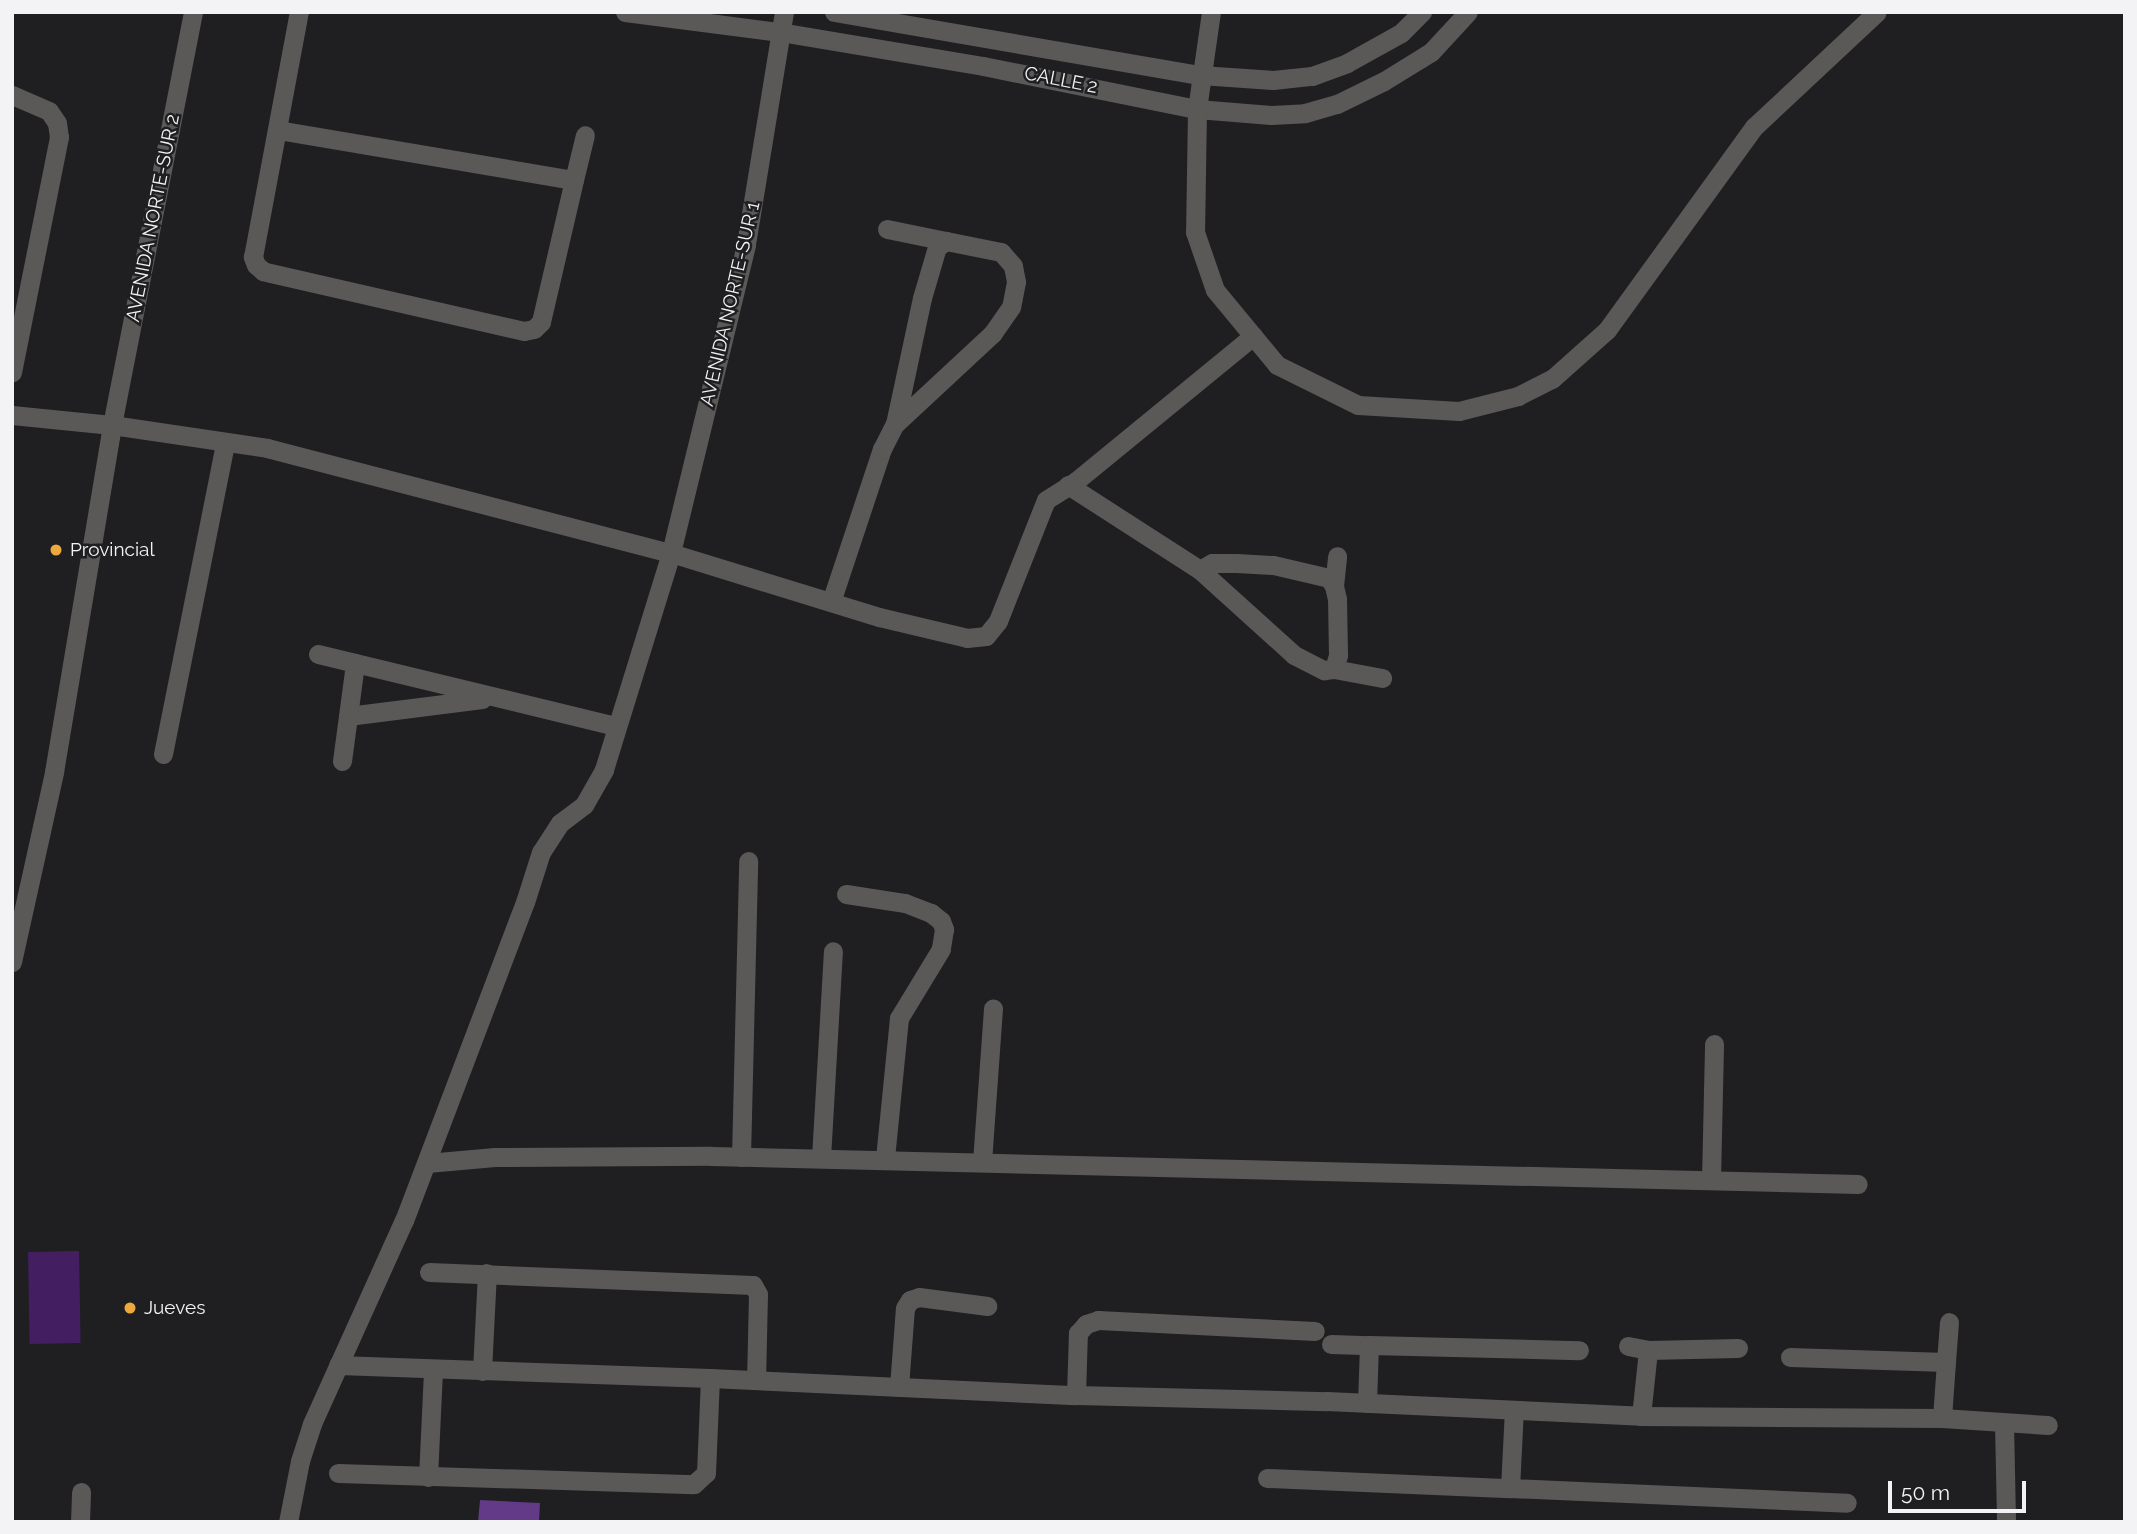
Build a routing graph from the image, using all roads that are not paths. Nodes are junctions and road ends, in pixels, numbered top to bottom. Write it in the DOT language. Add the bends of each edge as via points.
graph roads {
  1 [pos="193,12"];
  2 [pos="299,12"];
  3 [pos="625,12"];
  4 [pos="784,12"];
  5 [pos="834,12"];
  6 [pos="1211,12"];
  7 [pos="1422,12"];
  8 [pos="1468,12"];
  9 [pos="1877,12"];
  10 [pos="780,33"];
  11 [pos="1200,75"];
  12 [pos="12,95"];
  13 [pos="1197,109"];
  14 [pos="278,131"];
  15 [pos="585,135"];
  16 [pos="575,180"];
  17 [pos="887,229"];
  18 [pos="946,241"];
  19 [pos="1252,336"];
  20 [pos="908,365"];
  21 [pos="12,372"];
  22 [pos="941,382"];
  23 [pos="12,415"];
  24 [pos="895,424"];
  25 [pos="112,425"];
  26 [pos="225,443"];
  27 [pos="1068,485"];
  28 [pos="671,553"];
  29 [pos="1337,556"];
  30 [pos="1200,570"];
  31 [pos="1334,586"];
  32 [pos="831,603"];
  33 [pos="318,654"];
  34 [pos="355,663"];
  35 [pos="1334,669"];
  36 [pos="1382,678"];
  37 [pos="494,697"];
  38 [pos="348,716"];
  39 [pos="616,726"];
  40 [pos="163,754"];
  41 [pos="342,761"];
  42 [pos="748,861"];
  43 [pos="846,894"];
  44 [pos="833,951"];
  45 [pos="12,962"];
  46 [pos="993,1008"];
  47 [pos="1714,1044"];
  48 [pos="741,1157"];
  49 [pos="821,1158"];
  50 [pos="886,1159"];
  51 [pos="982,1162"];
  52 [pos="427,1163"];
  53 [pos="1711,1179"];
  54 [pos="1858,1184"];
  55 [pos="429,1272"];
  56 [pos="487,1273"];
  57 [pos="987,1306"];
  58 [pos="1948,1322"];
  59 [pos="1315,1331"];
  60 [pos="1331,1344"];
  61 [pos="1369,1345"];
  62 [pos="1628,1346"];
  63 [pos="1738,1348"];
  64 [pos="1579,1350"];
  65 [pos="1648,1350"];
  66 [pos="1790,1357"];
  67 [pos="1946,1362"];
  68 [pos="338,1366"];
  69 [pos="433,1369"];
  70 [pos="482,1371"];
  71 [pos="710,1378"];
  72 [pos="756,1380"];
  73 [pos="899,1387"];
  74 [pos="1076,1395"];
  75 [pos="1367,1402"];
  76 [pos="1514,1410"];
  77 [pos="1642,1416"];
  78 [pos="1942,1418"];
  79 [pos="2004,1423"];
  80 [pos="2048,1425"];
  81 [pos="338,1473"];
  82 [pos="428,1477"];
  83 [pos="1267,1478"];
  84 [pos="1510,1488"];
  85 [pos="80,1492"];
  86 [pos="1847,1503"];
  87 [pos="80,1522"];
  88 [pos="288,1522"];
  89 [pos="2006,1522"];
  1 -- 25 [label="street, AVENIDA NORTE-SUR 2"];
  2 -- 14 [label="street"];
  3 -- 10 [label="street, CALLE 2"];
  4 -- 10 [label="street, AVENIDA NORTE-SUR 1"];
  5 -- 11 [label="street"];
  6 -- 11 [label="street"];
  7 -- 11 [label="street" via="1374,50 1312,76 1273,80"];
  8 -- 13 [label="street, CALLE 2" via="1431,52 1337,104 1271,116"];
  9 -- 19 [label="street" via="1754,127 1607,330 1552,379 1518,396 1460,411 1358,405 1277,365"];
  10 -- 13 [label="street, CALLE 2" via="1092,85"];
  10 -- 28 [label="street, AVENIDA NORTE-SUR 1" via="747,245"];
  11 -- 13 [label="street"];
  12 -- 21 [label="street" via="49,111 59,137"];
  13 -- 19 [label="street" via="1195,232 1215,290"];
  14 -- 16 [label="street"];
  14 -- 16 [label="street" via="253,257 263,271 523,331 541,322"];
  15 -- 16 [label="street"];
  17 -- 18 [label="street"];
  18 -- 20 [label="street" via="937,247 932,260"];
  18 -- 22 [label="street" via="1001,252 1013,266 1016,282 1011,307 993,333"];
  19 -- 27 [label="street"];
  20 -- 22 [label="street" via="921,380"];
  20 -- 24 [label="street"];
  22 -- 24 [label="street"];
  23 -- 25 [label="street"];
  24 -- 32 [label="street" via="882,449"];
  25 -- 26 [label="street"];
  25 -- 45 [label="street, AVENIDA NORTE-SUR 2" via="54,772"];
  26 -- 28 [label="street" via="267,448"];
  26 -- 40 [label="street"];
  27 -- 30 [label="street"];
  27 -- 32 [label="street" via="1046,500 998,621 986,636 967,638"];
  28 -- 32 [label="street"];
  28 -- 39 [label="street, AVENIDA NORTE-SUR 1"];
  29 -- 31 [label="street"];
  30 -- 31 [label="street" via="1212,563 1273,565 1315,573 1329,578"];
  30 -- 35 [label="street" via="1294,655 1324,670"];
  31 -- 35 [label="street" via="1338,656"];
  33 -- 34 [label="street"];
  34 -- 37 [label="street"];
  34 -- 38 [label="street"];
  35 -- 36 [label="street"];
  37 -- 38 [label="street"];
  37 -- 39 [label="street"];
  38 -- 41 [label="street"];
  39 -- 52 [label="street, AVENIDA NORTE-SUR 1" via="604,770 584,805 560,823 541,852"];
  42 -- 48 [label="street"];
  43 -- 50 [label="street" via="905,903 931,913 944,929 941,949 899,1018"];
  44 -- 49 [label="street"];
  46 -- 51 [label="street"];
  47 -- 53 [label="street"];
  48 -- 49 [label="street"];
  48 -- 52 [label="street" via="495,1157"];
  49 -- 50 [label="street"];
  50 -- 51 [label="street"];
  51 -- 53 [label="street"];
  52 -- 68 [label="street, AVENIDA NORTE-SUR 1"];
  53 -- 54 [label="street"];
  55 -- 56 [label="street"];
  56 -- 70 [label="street"];
  56 -- 72 [label="street" via="754,1285 758,1294"];
  57 -- 73 [label="street" via="919,1297 910,1300 905,1308"];
  58 -- 67 [label="street"];
  59 -- 74 [label="street" via="1098,1320 1078,1333"];
  60 -- 61 [label="street"];
  61 -- 64 [label="street"];
  61 -- 75 [label="street"];
  62 -- 65 [label="street"];
  63 -- 65 [label="street"];
  65 -- 77 [label="street"];
  66 -- 67 [label="street"];
  67 -- 78 [label="street"];
  68 -- 69 [label="street"];
  68 -- 88 [label="street, AVENIDA NORTE-SUR 1" via="300,1461"];
  69 -- 70 [label="street"];
  69 -- 82 [label="street"];
  70 -- 71 [label="street"];
  71 -- 72 [label="street"];
  71 -- 82 [label="street" via="706,1473 694,1484"];
  72 -- 73 [label="street"];
  73 -- 74 [label="street"];
  74 -- 75 [label="street"];
  75 -- 76 [label="street"];
  76 -- 77 [label="street"];
  76 -- 84 [label="street"];
  77 -- 78 [label="street"];
  78 -- 79 [label="street"];
  79 -- 80 [label="street"];
  79 -- 89 [label="street"];
  81 -- 82 [label="street"];
  83 -- 84 [label="street"];
  84 -- 86 [label="street"];
  85 -- 87 [label="street"];
}
